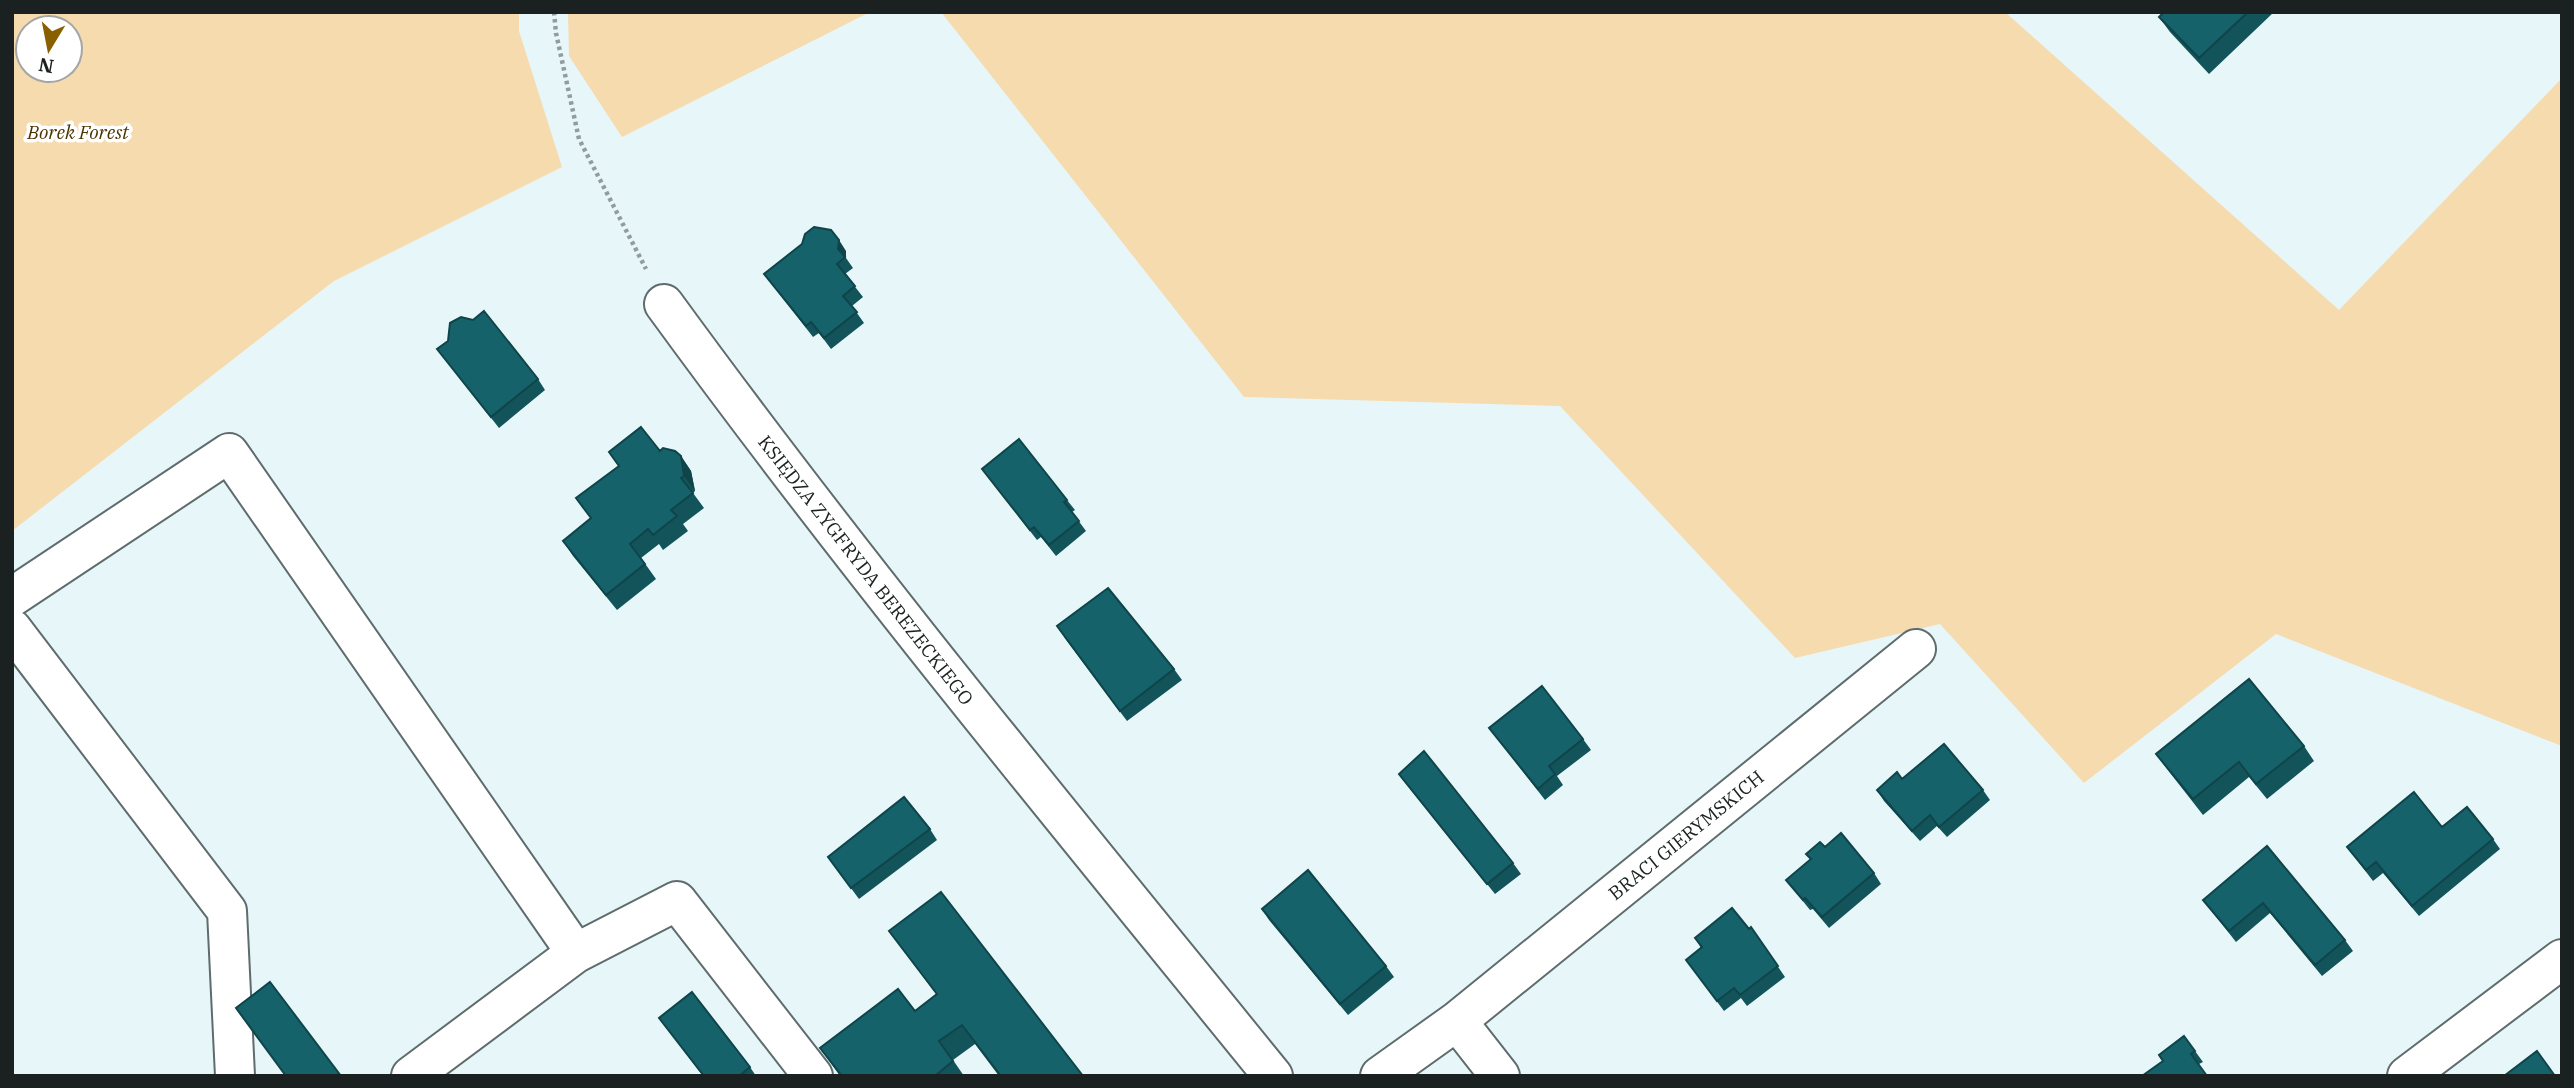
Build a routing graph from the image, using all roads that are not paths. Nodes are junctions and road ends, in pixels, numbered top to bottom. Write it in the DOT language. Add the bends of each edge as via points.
graph roads {
  1 [pos="664,304"];
  2 [pos="12,597"];
  3 [pos="12,629"];
  4 [pos="1916,649"];
  5 [pos="576,953"];
  6 [pos="2562,959"];
  7 [pos="1457,1021"];
  8 [pos="235,1076"];
  9 [pos="411,1076"];
  10 [pos="813,1076"];
  11 [pos="1273,1076"];
  12 [pos="1380,1076"];
  13 [pos="1500,1076"];
  14 [pos="2407,1076"];
  1 -- 11 [label="street, KSIĘDZA ZYGFRYDA BEREZECKIEGO" via="774,455 910,628"];
  2 -- 5 [label="street" via="229,453"];
  3 -- 8 [label="street" via="228,911"];
  4 -- 7 [label="street, BRACI GIERYMSKICH"];
  5 -- 9 [label="street"];
  5 -- 10 [label="street" via="677,901"];
  6 -- 14 [label="street"];
  7 -- 12 [label="street"];
  7 -- 13 [label="street"];
}
